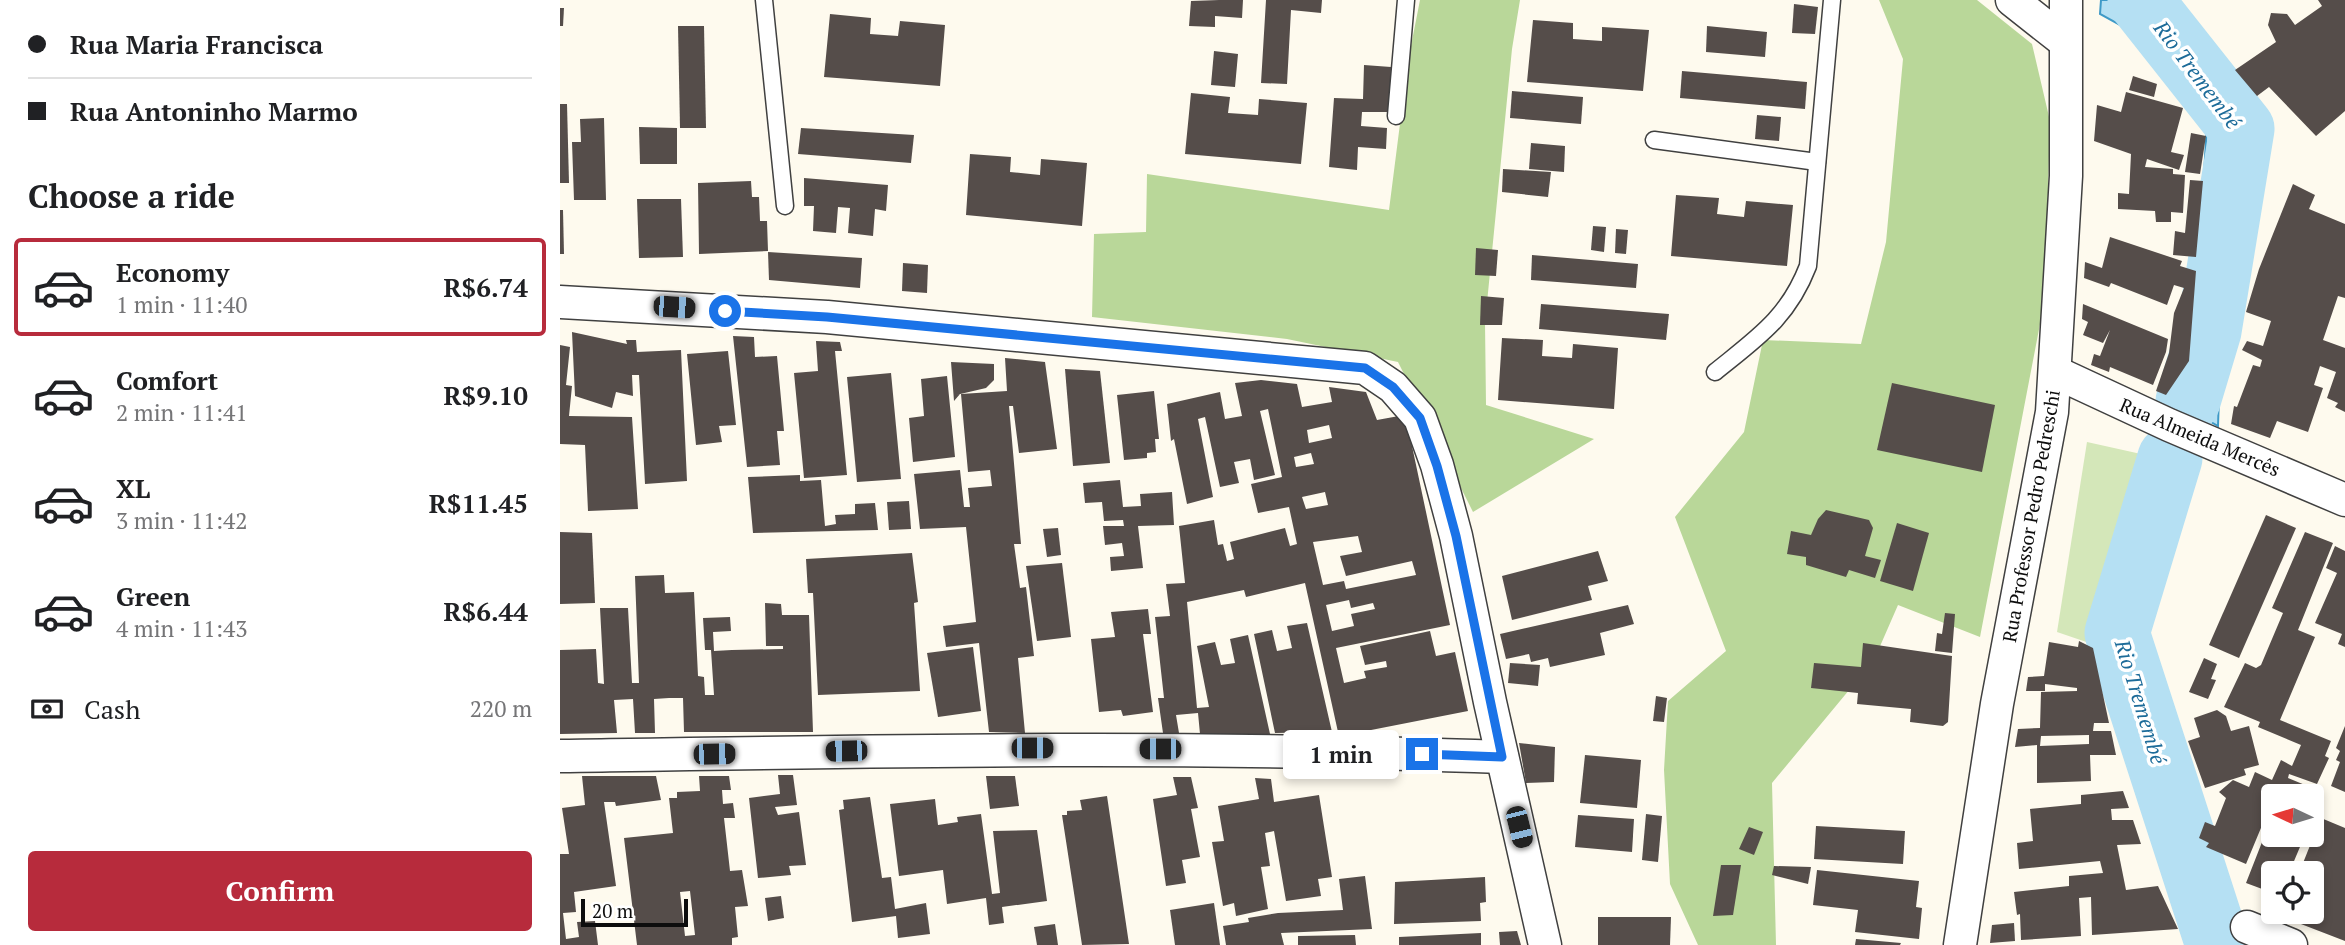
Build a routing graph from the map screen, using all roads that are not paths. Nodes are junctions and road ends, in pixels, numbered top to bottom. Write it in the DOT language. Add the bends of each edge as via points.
graph roads {
  1 [pos="764,0"];
  2 [pos="1406,0"];
  3 [pos="1832,0"];
  4 [pos="2012,0"];
  5 [pos="2066,0"];
  6 [pos="2064,41"];
  7 [pos="1396,116"];
  8 [pos="1654,140"];
  9 [pos="1817,162"];
  10 [pos="785,206"];
  11 [pos="560,302"];
  12 [pos="1715,372"];
  13 [pos="2055,372"];
  14 [pos="2345,500"];
  15 [pos="560,756"];
  16 [pos="1502,757"];
  17 [pos="2247,927"];
  18 [pos="1545,945"];
  19 [pos="1960,945"];
  20 [pos="2291,945"];
  1 -- 10 [label="lane"];
  2 -- 7 [label="lane"];
  3 -- 9 [label="lane"];
  4 -- 6 [label="street"];
  5 -- 6 [label="street, Rua Professor Pedro Pedreschi"];
  6 -- 13 [label="street, Rua Professor Pedro Pedreschi" via="2067,176"];
  8 -- 9 [label="lane"];
  9 -- 12 [label="lane" via="1808,267 1797,295 1778,321"];
  11 -- 16 [label="street" via="827,317 1365,368 1393,387 1420,418 1437,466"];
  13 -- 14 [label="street, Rua Almeida Mercês"];
  13 -- 19 [label="street, Rua Professor Pedro Pedreschi" via="2052,412 1997,704"];
  15 -- 16 [label="street" via="1087,748"];
  16 -- 18 [label="street"];
  17 -- 20 [label="street"];
}
